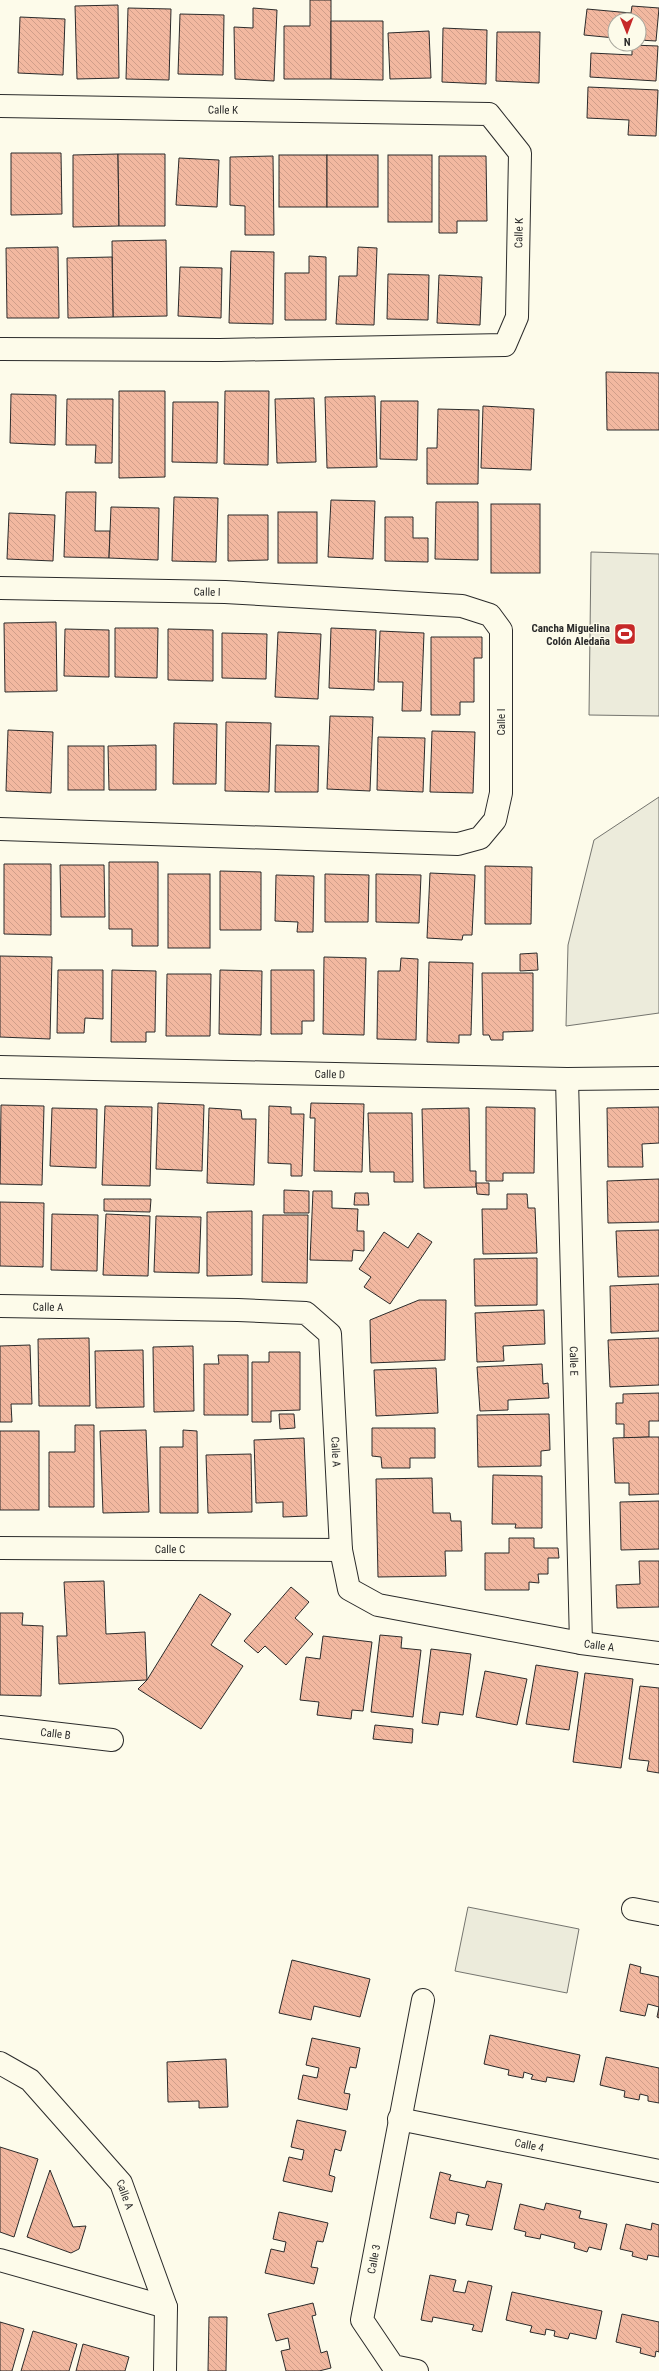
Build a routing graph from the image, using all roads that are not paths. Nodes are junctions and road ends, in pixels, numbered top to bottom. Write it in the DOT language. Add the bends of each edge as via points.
graph roads {
  1 [pos="0,106"];
  2 [pos="0,349"];
  3 [pos="0,588"];
  4 [pos="0,829"];
  5 [pos="0,1067"];
  6 [pos="659,1078"];
  7 [pos="567,1079"];
  8 [pos="0,1306"];
  9 [pos="0,1548"];
  10 [pos="341,1550"];
  11 [pos="581,1643"];
  12 [pos="659,1653"];
  13 [pos="0,1727"];
  14 [pos="112,1740"];
  15 [pos="633,1909"];
  16 [pos="659,1914"];
  17 [pos="423,2000"];
  18 [pos="0,2063"];
  19 [pos="399,2120"];
  20 [pos="659,2171"];
  21 [pos="0,2260"];
  22 [pos="166,2307"];
  23 [pos="165,2371"];
  24 [pos="417,2371"];
  1 -- 2 [label="street, Calle K" via="489,114 520,153 517,317 504,345 220,350"];
  3 -- 4 [label="street, Calle I" via="225,592 462,606 490,615 501,630 501,793 495,820 480,838 458,844"];
  5 -- 7 [label="street, Calle D"];
  6 -- 7 [label="street, Calle D"];
  7 -- 11 [label="street, Calle E"];
  8 -- 10 [label="street, Calle A" via="238,1310 306,1314 330,1334"];
  9 -- 10 [label="street, Calle C"];
  10 -- 11 [label="street, Calle A" via="349,1588 378,1605"];
  11 -- 12 [label="street, Calle A"];
  13 -- 14 [label="street, Calle B"];
  15 -- 16 [label="street"];
  17 -- 19 [label="street, Calle 3"];
  18 -- 22 [label="street, Calle A" via="30,2080 121,2183"];
  19 -- 20 [label="street, Calle 4"];
  19 -- 24 [label="street, Calle 3" via="362,2320 393,2366"];
  21 -- 22 [label="street"];
  22 -- 23 [label="street, Calle A"];
}
